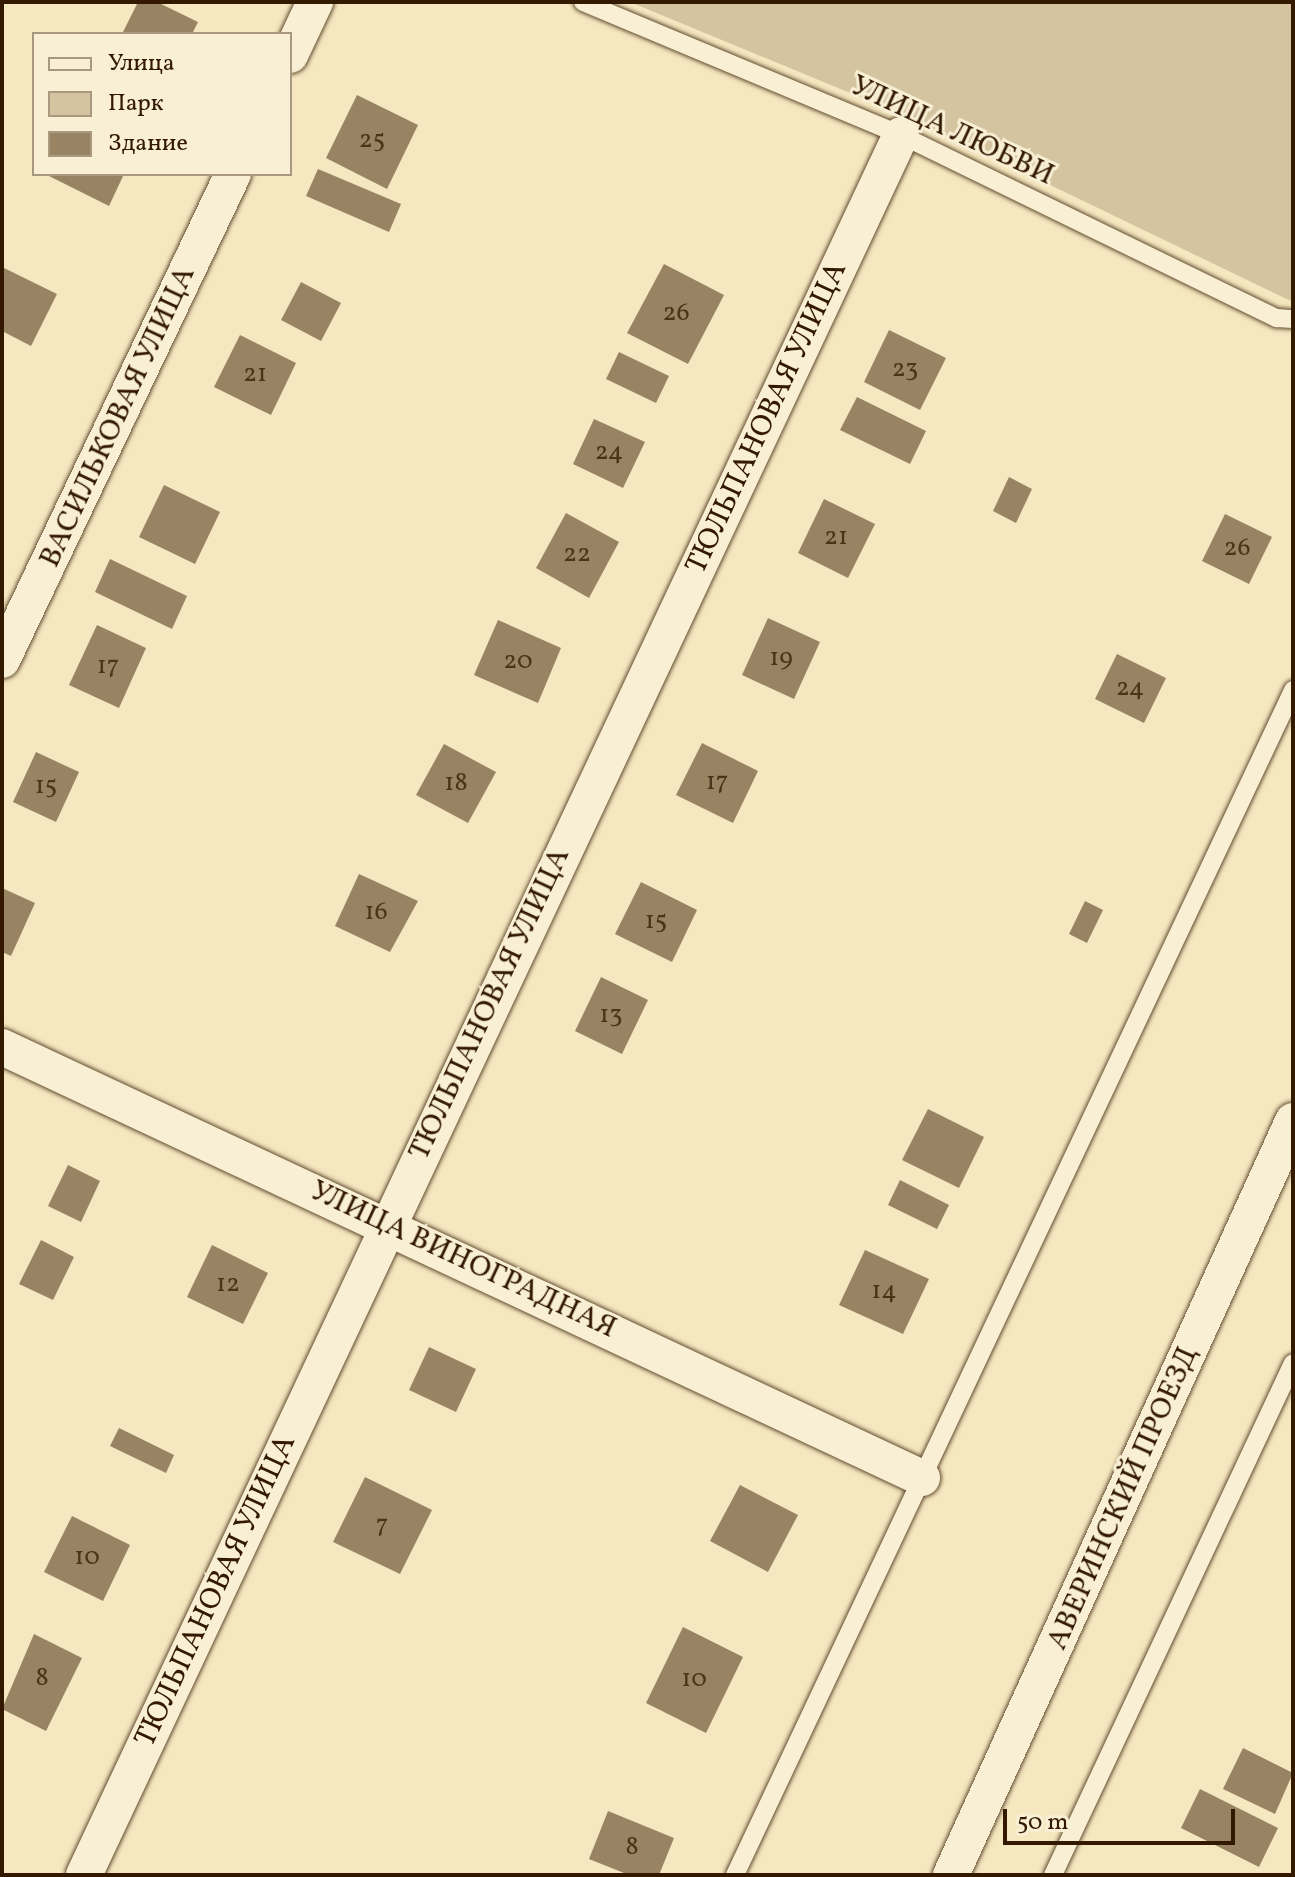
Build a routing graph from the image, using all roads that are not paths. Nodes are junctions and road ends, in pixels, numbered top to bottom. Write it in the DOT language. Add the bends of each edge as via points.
graph roads {
  1 [pos="315,2"];
  2 [pos="583,2"];
  3 [pos="292,51"];
  4 [pos="901,135"];
  5 [pos="232,176"];
  6 [pos="1293,319"];
  7 [pos="2,660"];
  8 [pos="1293,690"];
  9 [pos="2,1047"];
  10 [pos="1293,1121"];
  11 [pos="387,1223"];
  12 [pos="1293,1363"];
  13 [pos="922,1478"];
  14 [pos="84,1875"];
  15 [pos="735,1875"];
  16 [pos="951,1875"];
  17 [pos="1053,1875"];
  1 -- 3 [label="street"];
  2 -- 4 [label="lane, УЛИЦА ЛЮБВИ"];
  4 -- 6 [label="lane, УЛИЦА ЛЮБВИ" via="1277,318"];
  4 -- 11 [label="street, ТЮЛЬПАНОВАЯ УЛИЦА"];
  5 -- 7 [label="street, ВАСИЛЬКОВАЯ УЛИЦА"];
  8 -- 13 [label="lane"];
  9 -- 11 [label="street, УЛИЦА ВИНОГРАДНАЯ"];
  10 -- 16 [label="street, АВЕРИНСКИЙ ПРОЕЗД"];
  11 -- 13 [label="street, УЛИЦА ВИНОГРАДНАЯ"];
  11 -- 14 [label="street, ТЮЛЬПАНОВАЯ УЛИЦА"];
  12 -- 17 [label="lane"];
  13 -- 15 [label="lane"];
}
